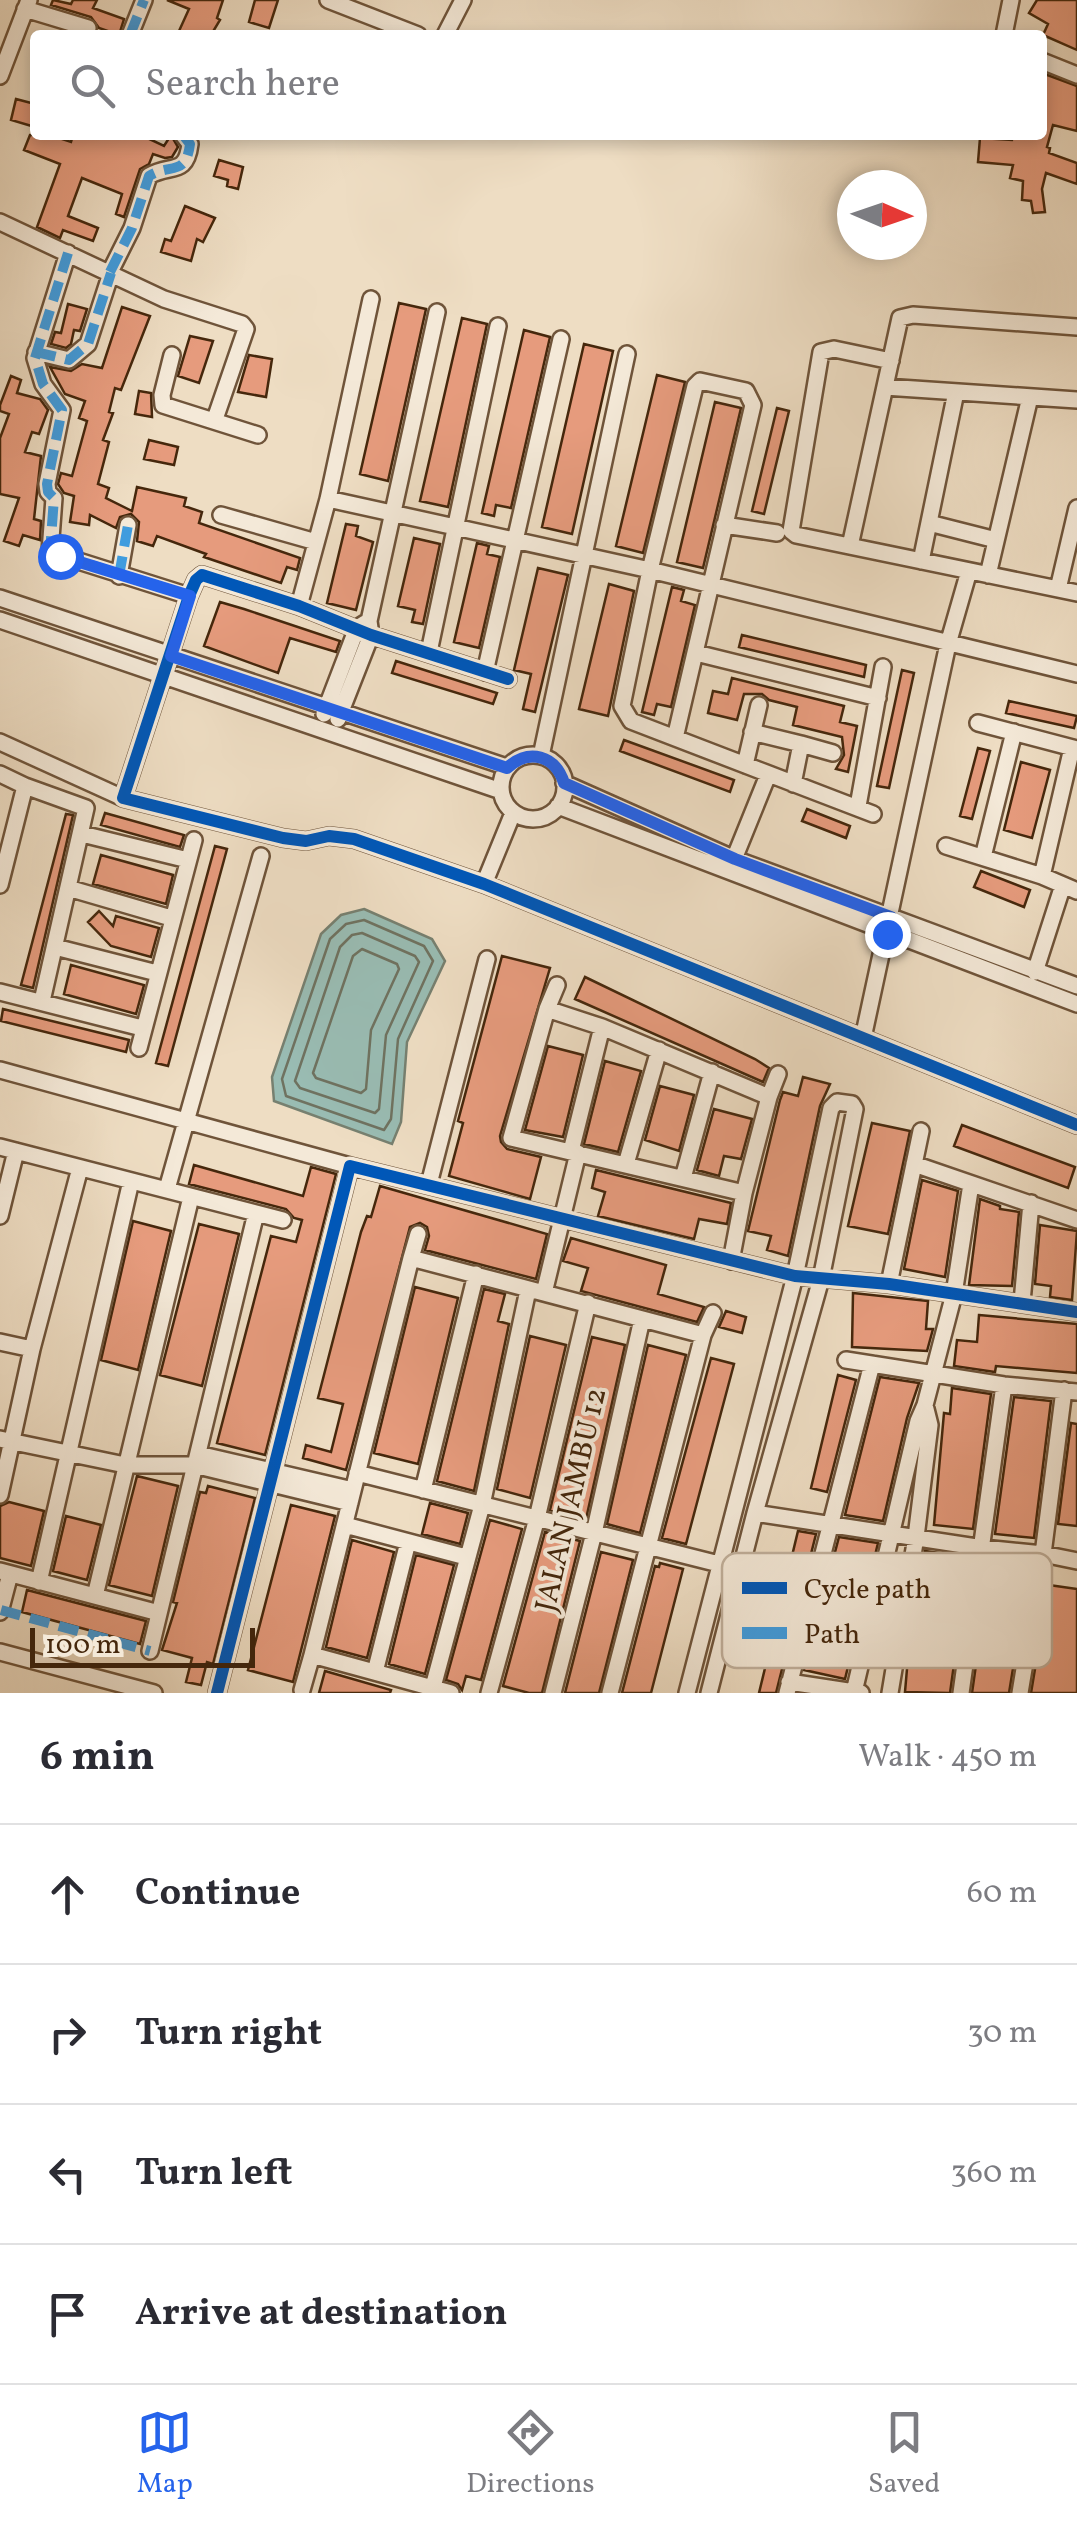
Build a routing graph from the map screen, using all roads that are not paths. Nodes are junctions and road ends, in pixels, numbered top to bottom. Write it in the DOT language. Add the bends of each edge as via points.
graph roads {
  1 [pos="144,0"];
  2 [pos="328,0"];
  3 [pos="463,0"];
  4 [pos="1012,0"];
  5 [pos="27,4"];
  6 [pos="88,28"];
  7 [pos="132,30"];
  8 [pos="405,30"];
  9 [pos="448,30"];
  10 [pos="1005,30"];
  11 [pos="1047,63"];
  12 [pos="1077,75"];
  13 [pos="0,76"];
  14 [pos="187,140"];
  15 [pos="0,222"];
  16 [pos="68,253"];
  17 [pos="110,273"];
  18 [pos="371,299"];
  19 [pos="436,312"];
  20 [pos="498,326"];
  21 [pos="1077,327"];
  22 [pos="562,339"];
  23 [pos="36,352"];
  24 [pos="627,354"];
  25 [pos="172,355"];
  26 [pos="891,361"];
  27 [pos="885,387"];
  28 [pos="956,392"];
  29 [pos="1030,397"];
  30 [pos="1077,400"];
  31 [pos="215,419"];
  32 [pos="258,435"];
  33 [pos="328,499"];
  34 [pos="1077,508"];
  35 [pos="393,513"];
  36 [pos="221,515"];
  37 [pos="929,523"];
  38 [pos="128,525"];
  39 [pos="724,525"];
  40 [pos="455,527"];
  41 [pos="777,533"];
  42 [pos="996,540"];
  43 [pos="316,542"];
  44 [pos="516,542"];
  45 [pos="850,546"];
  46 [pos="582,556"];
  47 [pos="921,561"];
  48 [pos="650,570"];
  49 [pos="969,571"];
  50 [pos="988,575"];
  51 [pos="119,576"];
  52 [pos="710,587"];
  53 [pos="1058,589"];
  54 [pos="1077,593"];
  55 [pos="190,596"];
  56 [pos="0,598"];
  57 [pos="300,606"];
  58 [pos="0,620"];
  59 [pos="366,628"];
  60 [pos="948,644"];
  61 [pos="429,652"];
  62 [pos="696,654"];
  63 [pos="171,656"];
  64 [pos="883,667"];
  65 [pos="485,672"];
  66 [pos="1077,674"];
  67 [pos="163,675"];
  68 [pos="508,679"];
  69 [pos="878,698"];
  70 [pos="759,705"];
  71 [pos="333,710"];
  72 [pos="978,723"];
  73 [pos="326,730"];
  74 [pos="752,732"];
  75 [pos="1014,732"];
  76 [pos="675,738"];
  77 [pos="0,742"];
  78 [pos="801,744"];
  79 [pos="1075,749"];
  80 [pos="834,753"];
  81 [pos="541,756"];
  82 [pos="744,765"];
  83 [pos="507,768"];
  84 [pos="0,774"];
  85 [pos="768,775"];
  86 [pos="564,783"];
  87 [pos="793,784"];
  88 [pos="25,786"];
  89 [pos="501,791"];
  90 [pos="124,798"];
  91 [pos="558,806"];
  92 [pos="858,806"];
  93 [pos="514,812"];
  94 [pos="873,814"];
  95 [pos="82,834"];
  96 [pos="194,840"];
  97 [pos="946,846"];
  98 [pos="261,856"];
  99 [pos="983,857"];
  100 [pos="188,860"];
  101 [pos="732,866"];
  102 [pos="1042,876"];
  103 [pos="0,884"];
  104 [pos="484,884"];
  105 [pos="68,888"];
  106 [pos="1070,888"];
  107 [pos="891,917"];
  108 [pos="171,918"];
  109 [pos="887,934"];
  110 [pos="55,947"];
  111 [pos="488,959"];
  112 [pos="1035,972"];
  113 [pos="157,973"];
  114 [pos="557,986"];
  115 [pos="1077,986"];
  116 [pos="0,992"];
  117 [pos="42,1002"];
  118 [pos="1077,1004"];
  119 [pos="547,1009"];
  120 [pos="602,1027"];
  121 [pos="142,1028"];
  122 [pos="863,1038"];
  123 [pos="139,1048"];
  124 [pos="659,1050"];
  125 [pos="0,1070"];
  126 [pos="712,1072"];
  127 [pos="778,1074"];
  128 [pos="769,1097"];
  129 [pos="186,1120"];
  130 [pos="1077,1125"];
  131 [pos="922,1131"];
  132 [pos="8,1149"];
  133 [pos="574,1152"];
  134 [pos="626,1164"];
  135 [pos="914,1164"];
  136 [pos="350,1166"];
  137 [pos="80,1168"];
  138 [pos="682,1178"];
  139 [pos="131,1181"];
  140 [pos="430,1184"];
  141 [pos="971,1184"];
  142 [pos="168,1189"];
  143 [pos="744,1193"];
  144 [pos="192,1197"];
  145 [pos="1031,1203"];
  146 [pos="256,1213"];
  147 [pos="0,1216"];
  148 [pos="560,1219"];
  149 [pos="283,1220"];
  150 [pos="1077,1220"];
  151 [pos="418,1234"];
  152 [pos="411,1258"];
  153 [pos="732,1262"];
  154 [pos="476,1274"];
  155 [pos="795,1276"];
  156 [pos="821,1279"];
  157 [pos="889,1284"];
  158 [pos="536,1291"];
  159 [pos="954,1294"];
  160 [pos="1022,1302"];
  161 [pos="588,1303"];
  162 [pos="1077,1312"];
  163 [pos="713,1313"];
  164 [pos="642,1319"];
  165 [pos="704,1335"];
  166 [pos="0,1342"];
  167 [pos="32,1349"];
  168 [pos="846,1360"];
  169 [pos="872,1364"];
  170 [pos="932,1371"];
  171 [pos="1004,1385"];
  172 [pos="1071,1391"];
  173 [pos="925,1405"];
  174 [pos="5,1440"];
  175 [pos="66,1455"];
  176 [pos="196,1460"];
  177 [pos="125,1465"];
  178 [pos="358,1472"];
  179 [pos="273,1478"];
  180 [pos="423,1490"];
  181 [pos="0,1495"];
  182 [pos="351,1496"];
  183 [pos="482,1505"];
  184 [pos="755,1513"];
  185 [pos="536,1518"];
  186 [pos="345,1526"];
  187 [pos="830,1526"];
  188 [pos="594,1533"];
  189 [pos="892,1534"];
  190 [pos="916,1538"];
  191 [pos="408,1542"];
  192 [pos="647,1546"];
  193 [pos="983,1548"];
  194 [pos="745,1553"];
  195 [pos="823,1553"];
  196 [pos="888,1553"];
  197 [pos="913,1553"];
  198 [pos="982,1553"];
  199 [pos="1033,1553"];
  200 [pos="1043,1553"];
  201 [pos="1052,1556"];
  202 [pos="466,1557"];
  203 [pos="1077,1562"];
  204 [pos="719,1564"];
  205 [pos="5,1573"];
  206 [pos="40,1582"];
  207 [pos="95,1596"];
  208 [pos="0,1612"];
  209 [pos="159,1613"];
  210 [pos="722,1642"];
  211 [pos="150,1651"];
  212 [pos="0,1652"];
  213 [pos="312,1654"];
  214 [pos="894,1668"];
  215 [pos="966,1668"];
  216 [pos="1024,1668"];
  217 [pos="375,1672"];
  218 [pos="433,1687"];
  219 [pos="788,1688"];
  220 [pos="302,1690"];
  221 [pos="857,1692"];
  222 [pos="154,1693"];
  223 [pos="217,1693"];
  224 [pos="451,1693"];
  225 [pos="489,1693"];
  226 [pos="553,1693"];
  227 [pos="610,1693"];
  228 [pos="687,1693"];
  229 [pos="709,1693"];
  230 [pos="890,1693"];
  231 [pos="962,1693"];
  232 [pos="1020,1693"];
  1 -- 7 [label="street"];
  2 -- 8 [label="street"];
  3 -- 9 [label="street"];
  4 -- 10 [label="street"];
  5 -- 6 [label="street"];
  5 -- 13 [label="street"];
  11 -- 12 [label="street"];
  14 -- 17 [label="street" via="179,168 149,176"];
  15 -- 16 [label="street"];
  16 -- 17 [label="street"];
  16 -- 23 [label="street"];
  17 -- 23 [label="street" via="85,348 69,360"];
  17 -- 31 [label="street" via="242,324 246,330"];
  18 -- 33 [label="street"];
  19 -- 35 [label="street"];
  20 -- 40 [label="street"];
  21 -- 26 [label="street" via="905,316"];
  22 -- 44 [label="street"];
  23 -- 51 [label="street" via="43,384 62,410 46,484 54,498 50,552"];
  24 -- 46 [label="street"];
  25 -- 31 [label="street" via="163,405"];
  26 -- 27 [label="street"];
  26 -- 45 [label="street" via="834,350 819,359 791,531"];
  27 -- 28 [label="street"];
  27 -- 45 [label="street"];
  28 -- 29 [label="street"];
  28 -- 37 [label="street"];
  29 -- 30 [label="street"];
  29 -- 42 [label="street"];
  31 -- 32 [label="street"];
  33 -- 35 [label="street"];
  33 -- 43 [label="street"];
  34 -- 53 [label="street"];
  35 -- 40 [label="street"];
  35 -- 59 [label="street"];
  36 -- 43 [label="street"];
  37 -- 42 [label="street"];
  37 -- 47 [label="street"];
  38 -- 51 [label="street"];
  39 -- 41 [label="street"];
  39 -- 48 [label="street" via="753,405 746,391 700,381"];
  39 -- 52 [label="street"];
  40 -- 44 [label="street"];
  40 -- 61 [label="street"];
  42 -- 50 [label="street"];
  43 -- 57 [label="street"];
  44 -- 46 [label="street"];
  44 -- 65 [label="street"];
  45 -- 47 [label="street"];
  46 -- 48 [label="street"];
  46 -- 81 [label="street"];
  47 -- 49 [label="street"];
  48 -- 52 [label="street"];
  48 -- 76 [label="street" via="622,706 631,722"];
  49 -- 50 [label="street"];
  49 -- 60 [label="street"];
  50 -- 53 [label="street"];
  51 -- 55 [label="street"];
  52 -- 60 [label="street"];
  52 -- 62 [label="street"];
  53 -- 54 [label="street"];
  55 -- 57 [label="street" via="196,580 210,575"];
  55 -- 63 [label="street"];
  56 -- 63 [label="street"];
  57 -- 59 [label="street"];
  58 -- 67 [label="street"];
  59 -- 61 [label="street"];
  59 -- 71 [label="street"];
  60 -- 66 [label="street"];
  60 -- 107 [label="street"];
  61 -- 65 [label="street"];
  62 -- 69 [label="street"];
  62 -- 76 [label="street"];
  63 -- 67 [label="street"];
  63 -- 71 [label="street"];
  64 -- 69 [label="street"];
  65 -- 68 [label="street"];
  67 -- 73 [label="street"];
  67 -- 90 [label="street"];
  69 -- 92 [label="street"];
  70 -- 74 [label="street"];
  71 -- 73 [label="street"];
  71 -- 83 [label="street"];
  72 -- 75 [label="street"];
  73 -- 89 [label="street"];
  74 -- 78 [label="street"];
  74 -- 82 [label="street"];
  75 -- 79 [label="street"];
  75 -- 99 [label="street"];
  76 -- 82 [label="street"];
  77 -- 90 [label="street"];
  78 -- 80 [label="street"];
  78 -- 87 [label="street"];
  79 -- 102 [label="street"];
  81 -- 83 [label="street" via="517,759"];
  81 -- 86 [label="street"];
  82 -- 85 [label="street"];
  83 -- 89 [label="street"];
  84 -- 88 [label="street"];
  85 -- 87 [label="street"];
  85 -- 101 [label="street"];
  86 -- 91 [label="street"];
  86 -- 101 [label="street"];
  87 -- 92 [label="street"];
  88 -- 95 [label="street" via="83,804"];
  88 -- 103 [label="street"];
  89 -- 93 [label="street"];
  90 -- 104 [label="street" via="284,838 354,840"];
  91 -- 93 [label="street" via="537,819"];
  91 -- 101 [label="street"];
  92 -- 94 [label="street"];
  93 -- 104 [label="street"];
  95 -- 100 [label="street"];
  95 -- 105 [label="street"];
  96 -- 100 [label="street"];
  97 -- 99 [label="street"];
  98 -- 129 [label="street"];
  99 -- 102 [label="street"];
  100 -- 108 [label="street"];
  101 -- 107 [label="street"];
  101 -- 109 [label="street"];
  102 -- 106 [label="street"];
  104 -- 122 [label="street"];
  105 -- 108 [label="street"];
  105 -- 110 [label="street"];
  106 -- 112 [label="street"];
  107 -- 109 [label="street"];
  107 -- 112 [label="street"];
  108 -- 113 [label="street"];
  109 -- 118 [label="street"];
  109 -- 122 [label="street"];
  110 -- 113 [label="street"];
  110 -- 117 [label="street"];
  111 -- 140 [label="street"];
  112 -- 115 [label="street"];
  113 -- 121 [label="street"];
  114 -- 119 [label="street"];
  116 -- 117 [label="street"];
  117 -- 121 [label="street"];
  119 -- 120 [label="street"];
  119 -- 133 [label="street" via="510,1134"];
  120 -- 124 [label="street"];
  120 -- 133 [label="street"];
  121 -- 123 [label="street"];
  122 -- 130 [label="street"];
  124 -- 126 [label="street"];
  124 -- 134 [label="street"];
  125 -- 129 [label="street"];
  126 -- 128 [label="street"];
  126 -- 138 [label="street"];
  127 -- 128 [label="street"];
  128 -- 143 [label="street"];
  129 -- 136 [label="street"];
  129 -- 142 [label="street"];
  131 -- 135 [label="street"];
  132 -- 137 [label="street"];
  132 -- 147 [label="street"];
  133 -- 134 [label="street"];
  133 -- 148 [label="street"];
  134 -- 138 [label="street"];
  135 -- 141 [label="street"];
  135 -- 157 [label="street"];
  136 -- 140 [label="street"];
  136 -- 179 [label="street"];
  137 -- 139 [label="street"];
  137 -- 167 [label="street"];
  138 -- 143 [label="street"];
  139 -- 142 [label="street"];
  139 -- 175 [label="street"];
  140 -- 148 [label="street"];
  141 -- 145 [label="street"];
  141 -- 159 [label="street"];
  142 -- 144 [label="street"];
  143 -- 153 [label="street"];
  144 -- 146 [label="street"];
  144 -- 177 [label="street"];
  145 -- 150 [label="street"];
  145 -- 160 [label="street"];
  146 -- 149 [label="street"];
  146 -- 176 [label="street"];
  148 -- 153 [label="street"];
  148 -- 158 [label="street"];
  151 -- 152 [label="street"];
  152 -- 154 [label="street"];
  152 -- 178 [label="street"];
  153 -- 155 [label="street"];
  154 -- 158 [label="street"];
  154 -- 180 [label="street"];
  155 -- 156 [label="street"];
  155 -- 156 [label="street" via="832,1108 852,1104"];
  155 -- 204 [label="street"];
  156 -- 157 [label="street"];
  156 -- 184 [label="street"];
  157 -- 159 [label="street"];
  158 -- 161 [label="street"];
  158 -- 183 [label="street"];
  159 -- 160 [label="street"];
  159 -- 170 [label="street"];
  160 -- 162 [label="street"];
  161 -- 164 [label="street"];
  161 -- 185 [label="street"];
  163 -- 165 [label="street"];
  164 -- 165 [label="street"];
  164 -- 188 [label="street, JALAN JAMBU 12"];
  165 -- 192 [label="street"];
  166 -- 167 [label="street"];
  167 -- 174 [label="street"];
  168 -- 169 [label="street"];
  169 -- 170 [label="street"];
  169 -- 187 [label="street"];
  170 -- 171 [label="street"];
  170 -- 173 [label="street"];
  171 -- 172 [label="street"];
  171 -- 193 [label="street"];
  172 -- 200 [label="street"];
  173 -- 189 [label="street"];
  173 -- 190 [label="street" via="930,1425"];
  174 -- 175 [label="street"];
  174 -- 181 [label="street"];
  175 -- 177 [label="street"];
  175 -- 206 [label="street"];
  176 -- 177 [label="street"];
  176 -- 179 [label="street"];
  176 -- 209 [label="street"];
  177 -- 207 [label="street"];
  178 -- 180 [label="street"];
  178 -- 182 [label="street"];
  179 -- 182 [label="street"];
  179 -- 223 [label="street"];
  180 -- 183 [label="street"];
  182 -- 186 [label="street"];
  183 -- 185 [label="street"];
  183 -- 202 [label="street"];
  184 -- 187 [label="street"];
  184 -- 194 [label="street"];
  185 -- 188 [label="street"];
  185 -- 225 [label="street"];
  186 -- 191 [label="street"];
  186 -- 213 [label="street"];
  187 -- 189 [label="street"];
  187 -- 195 [label="street"];
  188 -- 192 [label="street"];
  188 -- 226 [label="street, JALAN JAMBU 12"];
  189 -- 190 [label="street"];
  189 -- 196 [label="street"];
  190 -- 193 [label="street"];
  190 -- 197 [label="street"];
  191 -- 202 [label="street"];
  191 -- 217 [label="street"];
  192 -- 204 [label="street"];
  192 -- 227 [label="street"];
  193 -- 198 [label="street"];
  193 -- 199 [label="street"];
  201 -- 203 [label="street"];
  202 -- 218 [label="street"];
  204 -- 228 [label="street"];
  205 -- 206 [label="street"];
  205 -- 208 [label="street"];
  206 -- 207 [label="street"];
  207 -- 209 [label="street"];
  209 -- 211 [label="street"];
  210 -- 229 [label="street"];
  212 -- 222 [label="street"];
  213 -- 217 [label="street"];
  213 -- 220 [label="street"];
  214 -- 230 [label="street"];
  215 -- 231 [label="street"];
  216 -- 232 [label="street"];
  217 -- 218 [label="street"];
  218 -- 224 [label="street"];
  219 -- 221 [label="street"];
}
